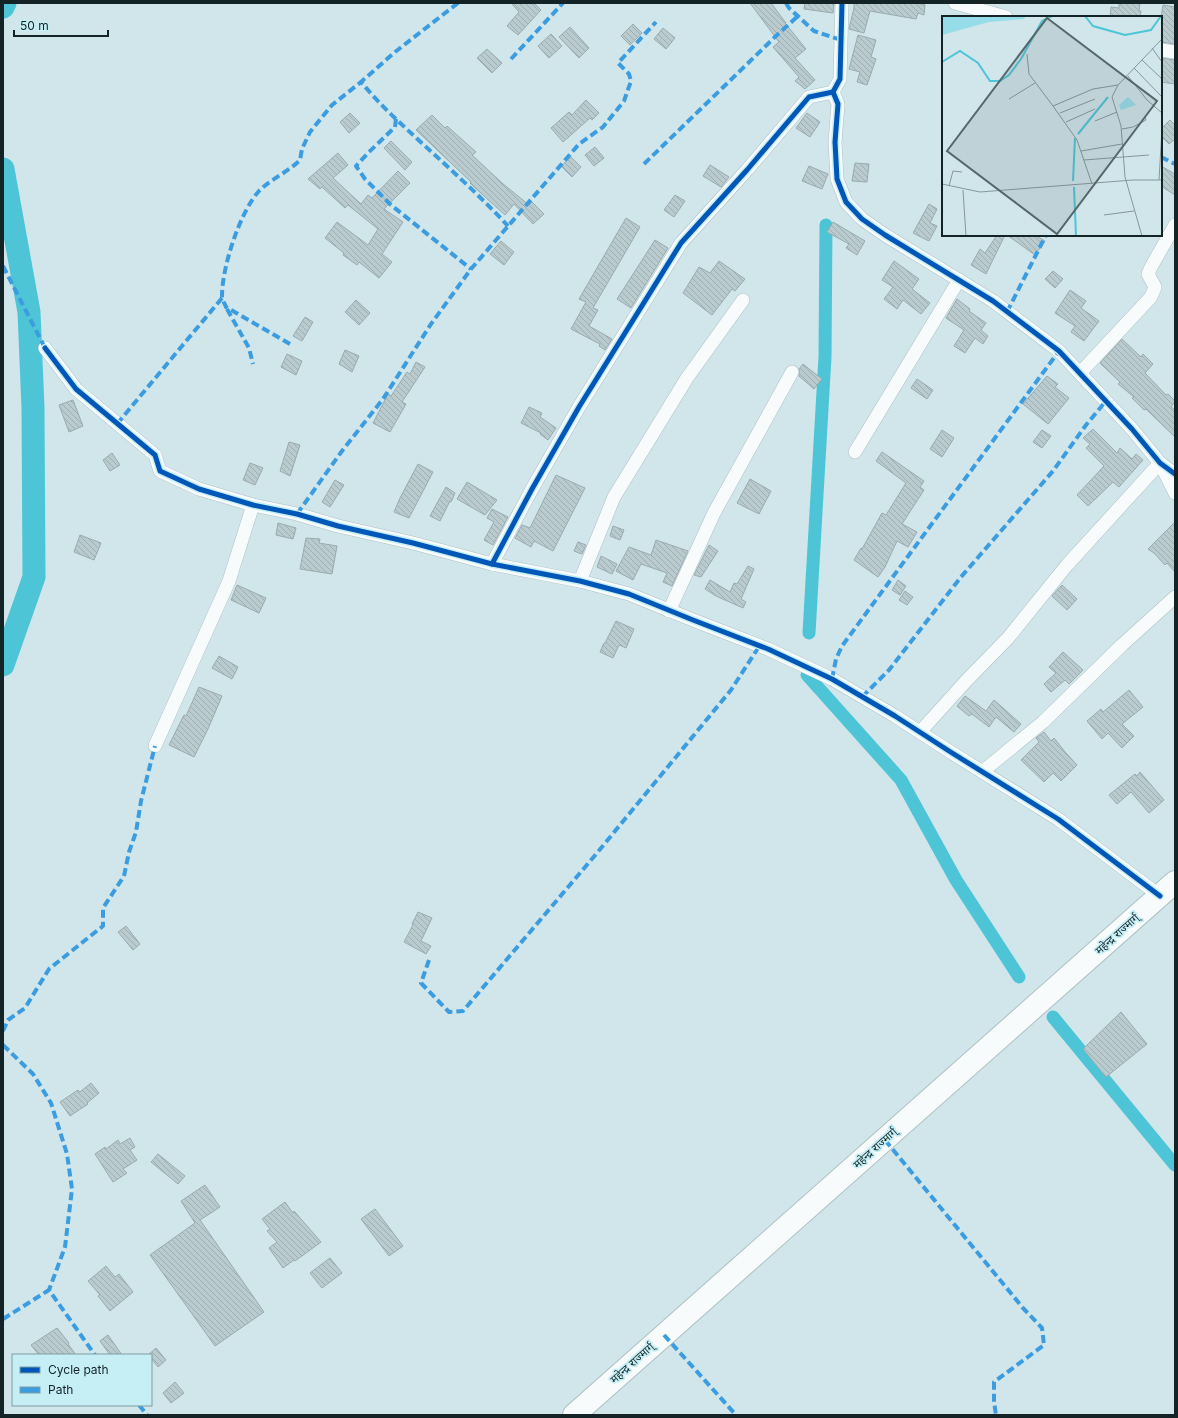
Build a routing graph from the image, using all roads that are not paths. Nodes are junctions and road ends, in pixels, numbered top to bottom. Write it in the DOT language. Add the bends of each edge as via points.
graph roads {
  1 [pos="842,3"];
  2 [pos="955,3"];
  3 [pos="1002,16"];
  4 [pos="1162,50"];
  5 [pos="1175,52"];
  6 [pos="833,92"];
  7 [pos="1175,225"];
  8 [pos="959,280"];
  9 [pos="743,300"];
  10 [pos="45,348"];
  11 [pos="792,372"];
  12 [pos="1080,372"];
  13 [pos="854,452"];
  14 [pos="1160,463"];
  15 [pos="1175,474"];
  16 [pos="1175,493"];
  17 [pos="253,505"];
  18 [pos="492,564"];
  19 [pos="580,582"];
  20 [pos="1175,597"];
  21 [pos="669,611"];
  22 [pos="920,732"];
  23 [pos="155,746"];
  24 [pos="982,772"];
  25 [pos="1167,889"];
  26 [pos="574,1415"];
  1 -- 6 [label="street" via="840,79"];
  2 -- 3 [label="street"];
  4 -- 5 [label="street"];
  6 -- 8 [label="street" via="838,104 835,142 837,179 846,202 862,219 879,231"];
  6 -- 18 [label="street" via="809,97 681,243 579,407"];
  7 -- 12 [label="street" via="1148,274 1155,287 1151,297"];
  8 -- 12 [label="street" via="993,301 1059,351"];
  8 -- 13 [label="street"];
  9 -- 19 [label="street" via="687,378 614,497"];
  10 -- 17 [label="street" via="76,389 155,455 160,471 199,488"];
  11 -- 21 [label="street" via="714,513"];
  12 -- 14 [label="street"];
  14 -- 15 [label="street"];
  14 -- 16 [label="street"];
  14 -- 22 [label="street" via="1068,565 1008,638"];
  17 -- 18 [label="street"];
  17 -- 23 [label="street" via="229,581"];
  18 -- 19 [label="street"];
  19 -- 21 [label="street" via="629,594"];
  20 -- 24 [label="street" via="1116,650 1043,722"];
  21 -- 22 [label="street" via="768,648 825,676"];
  22 -- 24 [label="street"];
  24 -- 25 [label="street"];
  25 -- 26 [label="highway, महेन्द्र राज्मार्ग्"];
}
